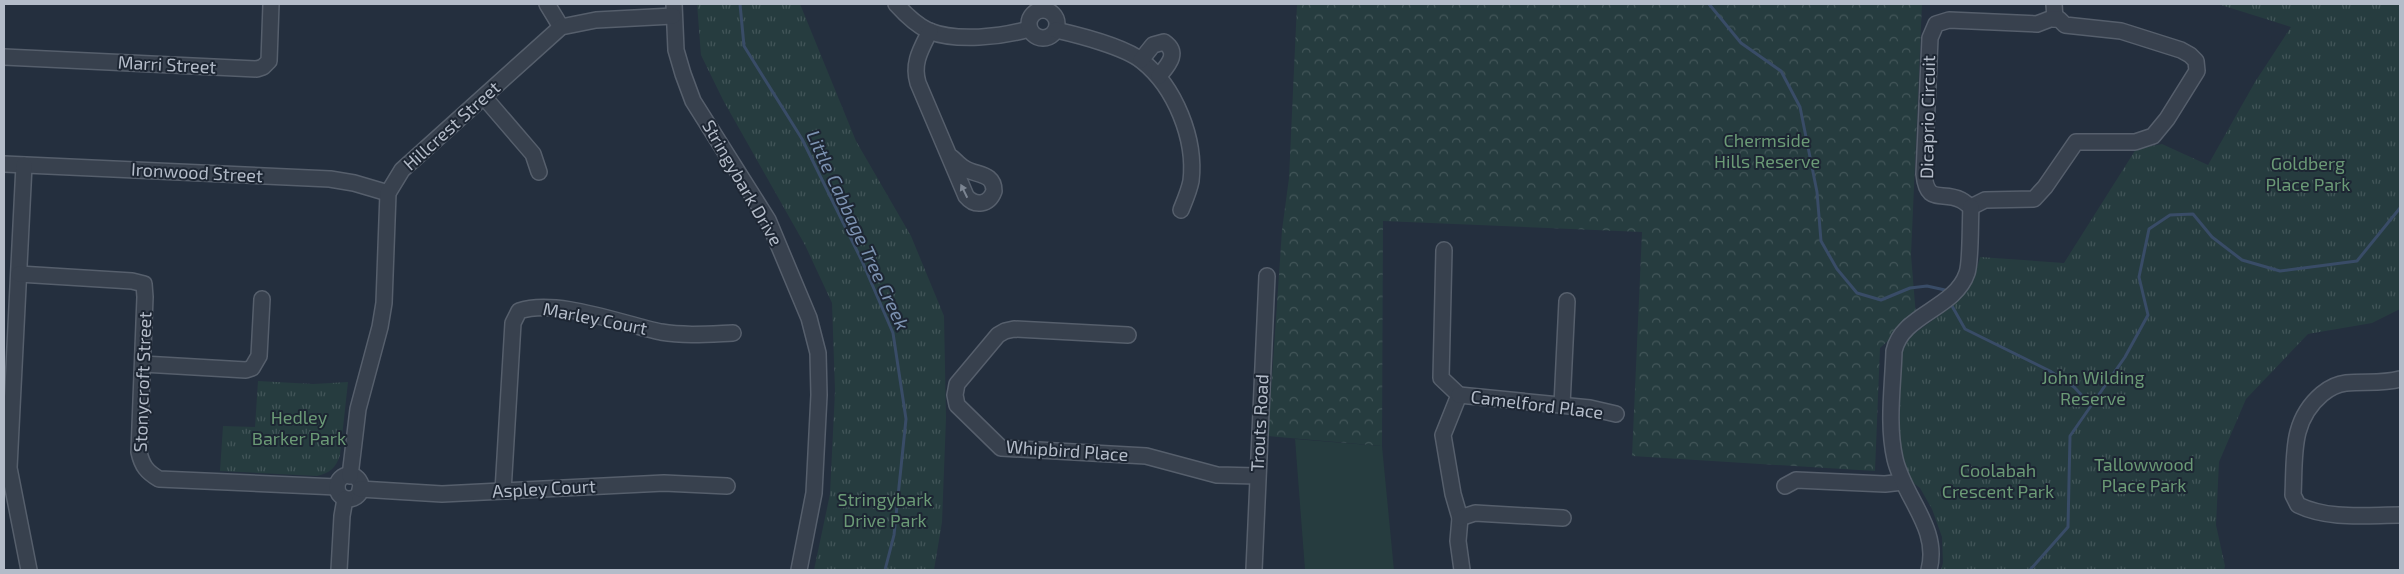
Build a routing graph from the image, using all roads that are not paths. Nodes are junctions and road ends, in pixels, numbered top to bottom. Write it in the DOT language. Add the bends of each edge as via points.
graph roads {
  1 [pos="271,4"];
  2 [pos="547,4"];
  3 [pos="896,4"];
  4 [pos="1038,7"];
  5 [pos="673,10"];
  6 [pos="2054,11"];
  7 [pos="561,27"];
  8 [pos="1029,29"];
  9 [pos="1056,30"];
  10 [pos="930,31"];
  11 [pos="4,57"];
  12 [pos="1141,60"];
  13 [pos="1159,76"];
  14 [pos="484,97"];
  15 [pos="951,157"];
  16 [pos="4,164"];
  17 [pos="24,165"];
  18 [pos="540,172"];
  19 [pos="388,193"];
  20 [pos="1971,207"];
  21 [pos="1181,210"];
  22 [pos="1444,250"];
  23 [pos="19,274"];
  24 [pos="1267,276"];
  25 [pos="262,299"];
  26 [pos="1567,301"];
  27 [pos="733,333"];
  28 [pos="1128,334"];
  29 [pos="143,364"];
  30 [pos="2400,379"];
  31 [pos="1459,395"];
  32 [pos="1562,405"];
  33 [pos="1616,414"];
  34 [pos="6,468"];
  35 [pos="350,476"];
  36 [pos="1257,476"];
  37 [pos="1902,482"];
  38 [pos="727,486"];
  39 [pos="1784,486"];
  40 [pos="360,489"];
  41 [pos="503,491"];
  42 [pos="341,493"];
  43 [pos="2400,515"];
  44 [pos="1460,518"];
  45 [pos="1563,518"];
  46 [pos="29,570"];
  47 [pos="339,570"];
  48 [pos="799,570"];
  49 [pos="1254,570"];
  50 [pos="1462,570"];
  51 [pos="1930,570"];
  1 -- 11 [label="street, Marri Street" via="269,62 263,68"];
  2 -- 7 [label="street"];
  3 -- 10 [label="street" via="912,20"];
  4 -- 8 [label="street" via="1032,15"];
  4 -- 9 [label="street" via="1054,15"];
  5 -- 7 [label="street"];
  5 -- 48 [label="street, Stringybark Drive" via="676,50 693,100 768,220 810,318 818,353 814,493"];
  6 -- 20 [label="street, Dicaprio Circuit" via="2038,24 1949,20 1936,24 1932,31 1926,187 1931,193 1960,199"];
  6 -- 20 [label="street, Dicaprio Circuit" via="2065,25 2121,30 2181,50 2196,61 2197,71 2153,136 2135,142 2076,142 2034,199 1985,200"];
  7 -- 14 [label="street, Hillcrest Street"];
  8 -- 9 [label="street" via="1040,38 1049,37"];
  8 -- 10 [label="street" via="986,37"];
  9 -- 12 [label="street"];
  10 -- 15 [label="street" via="916,60 915,74"];
  12 -- 13 [label="street"];
  12 -- 13 [label="street" via="1153,45 1164,42 1169,46 1172,58"];
  13 -- 21 [label="street" via="1178,107 1188,147 1191,180"];
  14 -- 18 [label="street" via="533,154"];
  14 -- 19 [label="street, Hillcrest Street" via="402,170"];
  16 -- 17 [label="street, Ironwood Street"];
  17 -- 19 [label="street, Ironwood Street" via="330,179"];
  17 -- 23 [label="street"];
  19 -- 35 [label="street, Hillcrest Street" via="384,303 358,410"];
  20 -- 37 [label="street" via="1967,273 1944,301 1905,330 1895,343 1891,439"];
  22 -- 31 [label="street" via="1441,378"];
  23 -- 29 [label="street, Stonycroft Street" via="144,284"];
  23 -- 34 [label="street"];
  24 -- 36 [label="street, Trouts Road"];
  25 -- 29 [label="street" via="259,356 252,368"];
  26 -- 32 [label="street"];
  27 -- 41 [label="street, Marley Court" via="694,335 662,332 577,312 539,307 519,311 513,323"];
  28 -- 36 [label="street, Whipbird Place" via="1005,331 998,335 958,384 957,405 1001,448 1146,456 1217,475"];
  29 -- 42 [label="street, Stonycroft Street" via="139,452 147,472 159,480"];
  30 -- 43 [label="street" via="2344,383 2328,389 2311,403 2299,422 2293,494 2298,505 2332,515"];
  31 -- 32 [label="street, Camelford Place"];
  31 -- 44 [label="street" via="1443,435"];
  32 -- 33 [label="street, Camelford Place"];
  34 -- 46 [label="street"];
  35 -- 40 [label="street" via="357,479"];
  35 -- 42 [label="street" via="343,477"];
  36 -- 49 [label="street, Trouts Road"];
  37 -- 39 [label="street" via="1796,480"];
  37 -- 51 [label="street" via="1926,524 1932,548"];
  38 -- 41 [label="street, Aspley Court" via="664,483"];
  40 -- 41 [label="street, Aspley Court" via="442,494"];
  40 -- 42 [label="street" via="355,497"];
  42 -- 47 [label="street"];
  44 -- 45 [label="street" via="1475,513"];
  44 -- 50 [label="street" via="1458,542"];
}
